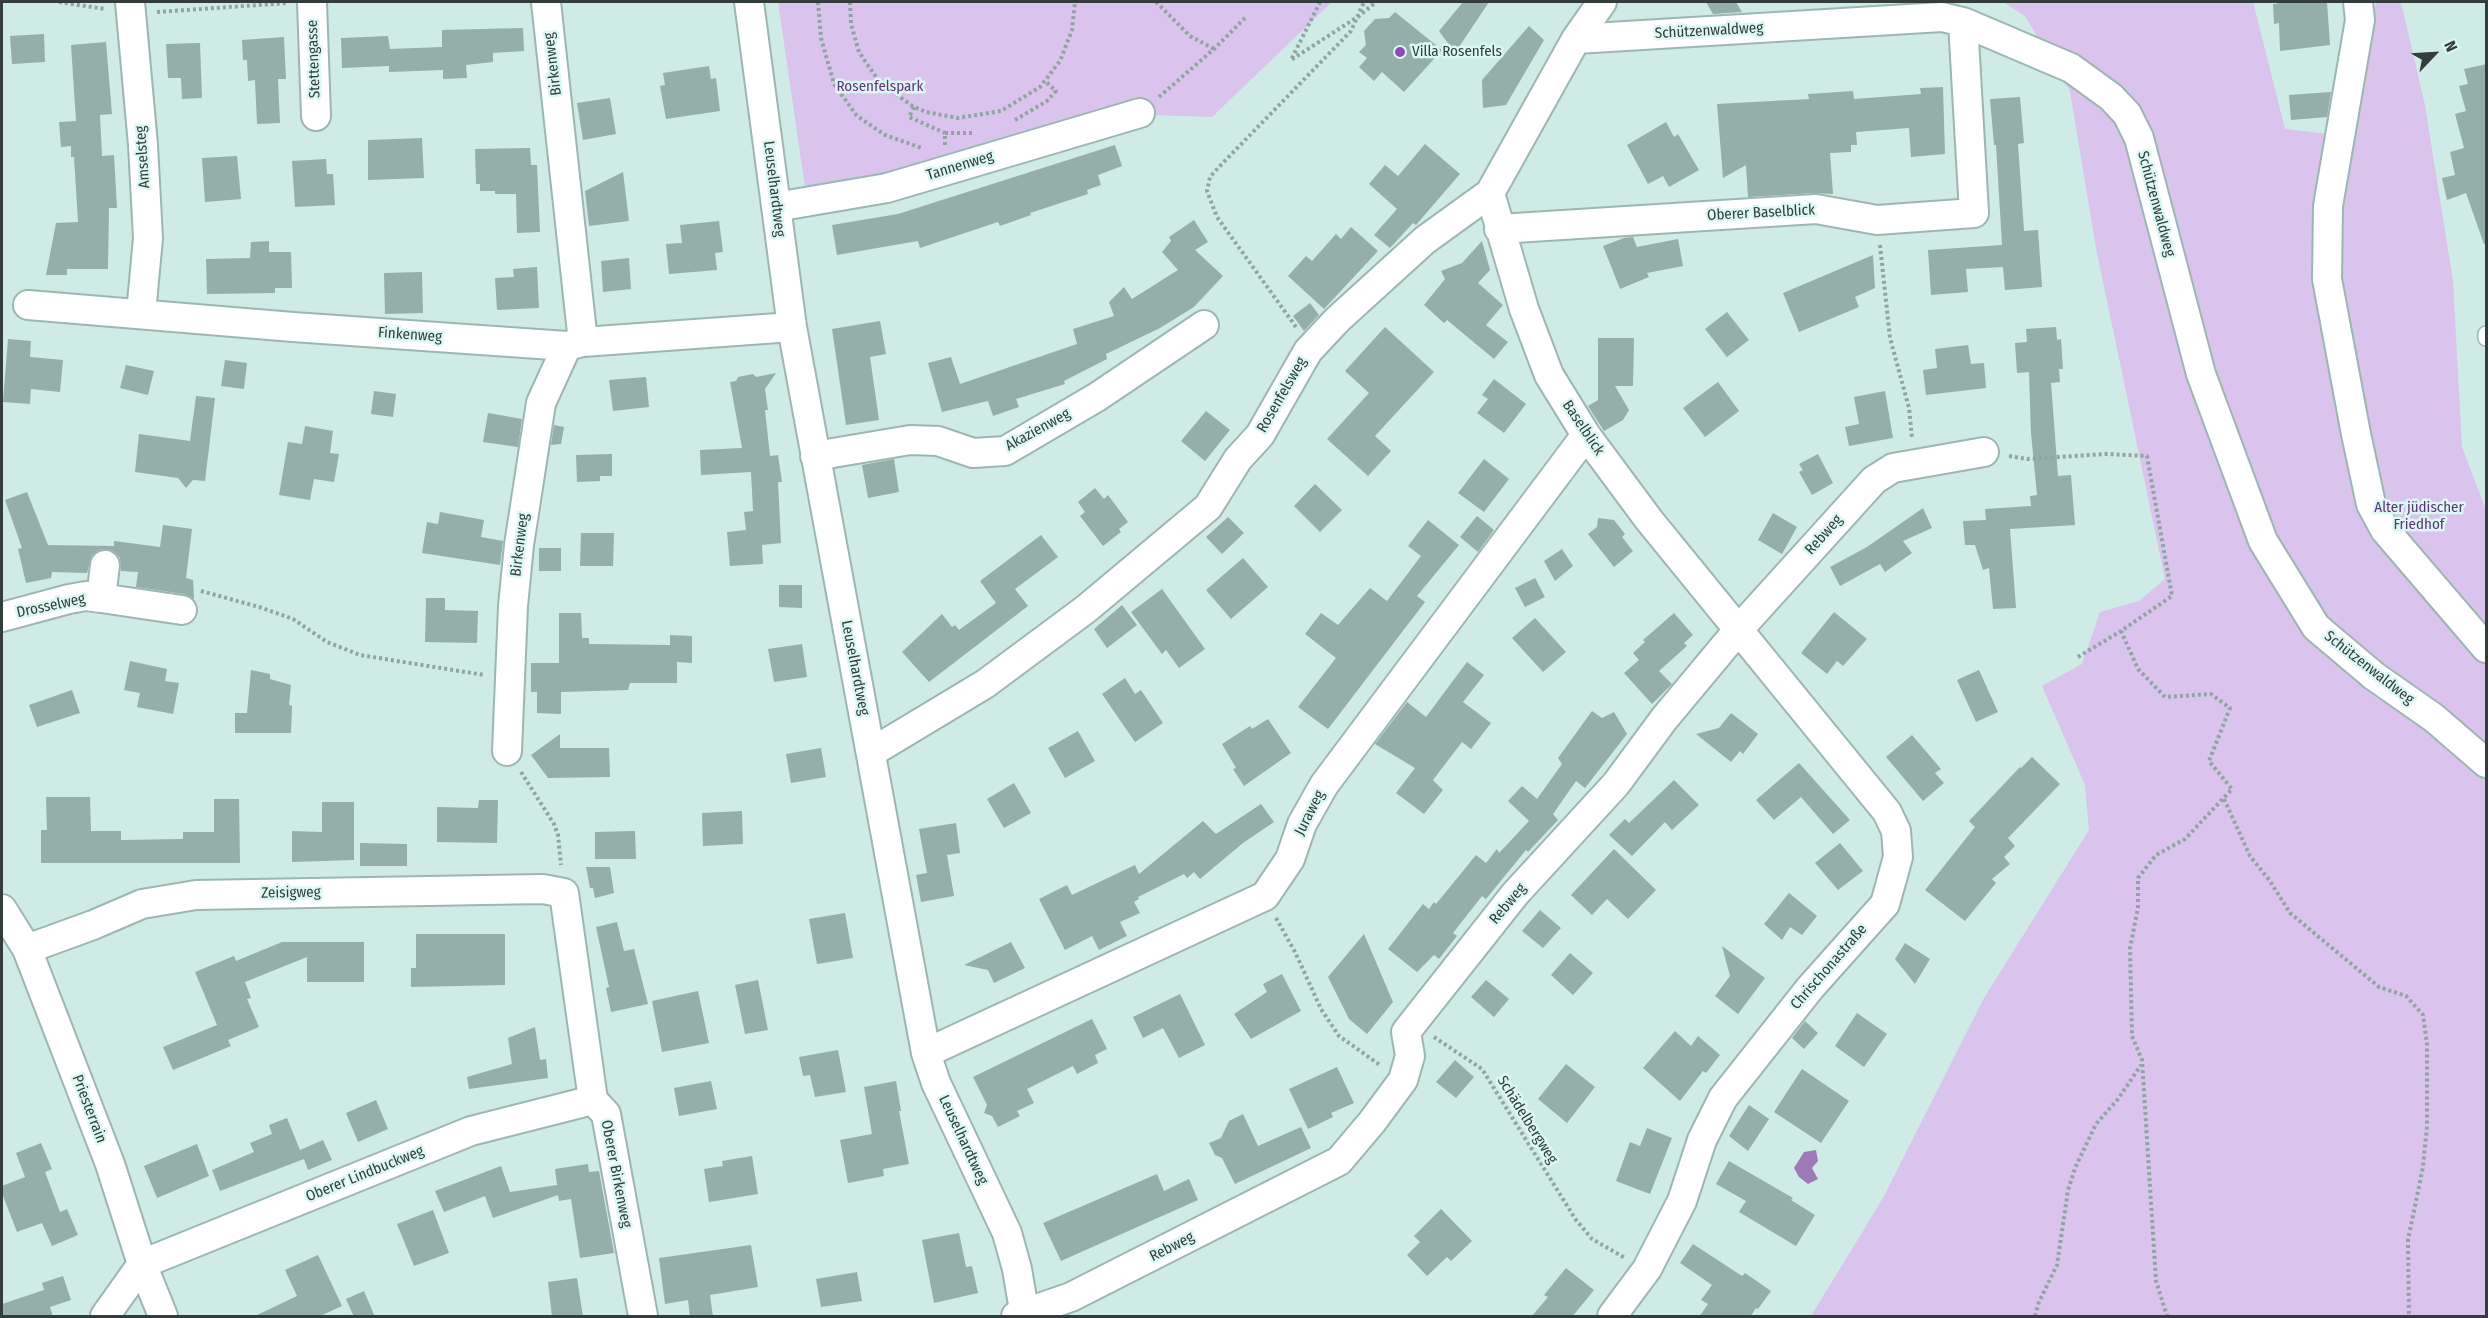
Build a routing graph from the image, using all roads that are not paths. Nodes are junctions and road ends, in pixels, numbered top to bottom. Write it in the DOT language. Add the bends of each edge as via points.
graph roads {
  1 [pos="312,2"];
  2 [pos="546,2"];
  3 [pos="749,2"];
  4 [pos="1602,2"];
  5 [pos="2358,2"];
  6 [pos="130,7"];
  7 [pos="1963,22"];
  8 [pos="1576,39"];
  9 [pos="1140,113"];
  10 [pos="316,116"];
  11 [pos="1490,193"];
  12 [pos="776,207"];
  13 [pos="1499,229"];
  14 [pos="28,305"];
  15 [pos="141,313"];
  16 [pos="1204,325"];
  17 [pos="792,327"];
  18 [pos="575,344"];
  19 [pos="1586,435"];
  20 [pos="1984,452"];
  21 [pos="815,456"];
  22 [pos="105,565"];
  23 [pos="101,598"];
  24 [pos="182,610"];
  25 [pos="2,616"];
  26 [pos="1739,629"];
  27 [pos="2487,648"];
  28 [pos="507,751"];
  29 [pos="872,752"];
  30 [pos="2487,763"];
  31 [pos="564,893"];
  32 [pos="2,909"];
  33 [pos="27,949"];
  34 [pos="926,1053"];
  35 [pos="593,1100"];
  36 [pos="142,1264"];
  37 [pos="1022,1316"];
  38 [pos="105,1317"];
  39 [pos="163,1317"];
  40 [pos="643,1317"];
  41 [pos="1611,1317"];
  1 -- 10 [label="street, Stettengasse"];
  2 -- 18 [label="street, Birkenweg"];
  3 -- 12 [label="street, Leuselhardtweg"];
  4 -- 8 [label="street, Rosenfelsweg"];
  5 -- 27 [label="street" via="2360,20 2328,206 2327,279 2356,434 2371,504 2385,530"];
  6 -- 15 [label="street, Amselsteg" via="148,238"];
  7 -- 8 [label="street, Schützenwaldweg" via="1942,17"];
  7 -- 13 [label="street, Oberer Baselblick" via="1974,213 1877,220 1816,209"];
  7 -- 30 [label="street, Schützenwaldweg" via="2071,68 2127,114 2139,138 2201,374 2263,541 2316,627"];
  8 -- 11 [label="street, Rosenfelsweg"];
  9 -- 12 [label="street, Tannenweg" via="887,188"];
  11 -- 13 [label="street, Baselblick"];
  11 -- 29 [label="street, Rosenfelsweg" via="1425,240 1312,347 1260,435 1238,459 1208,507 1086,609 985,684"];
  12 -- 17 [label="street, Leuselhardtweg"];
  13 -- 19 [label="street, Baselblick" via="1549,375"];
  14 -- 15 [label="street, Finkenweg"];
  15 -- 18 [label="street, Finkenweg" via="293,327"];
  16 -- 21 [label="street, Akazienweg" via="1097,397 1005,451 973,453 938,441 910,440"];
  17 -- 18 [label="street, Finkenweg"];
  17 -- 21 [label="street, Leuselhardtweg"];
  18 -- 28 [label="street, Birkenweg" via="541,403 513,606"];
  19 -- 26 [label="street, Baselblick" via="1649,520"];
  19 -- 34 [label="street, Juraweg" via="1324,785 1302,824 1290,859 1265,896"];
  20 -- 26 [label="street, Rebweg" via="1893,468 1874,480"];
  21 -- 29 [label="street, Leuselhardtweg"];
  22 -- 23 [label="street, Drosselweg"];
  23 -- 24 [label="street, Drosselweg"];
  23 -- 25 [label="street, Drosselweg" via="69,599"];
  26 -- 37 [label="street, Rebweg" via="1616,784 1515,894 1406,1032 1410,1056 1403,1080 1339,1161 1071,1297"];
  26 -- 41 [label="street, Chrischonastraße" via="1887,812 1896,831 1898,857 1885,904 1810,988 1722,1098 1702,1140 1682,1202 1647,1269"];
  29 -- 34 [label="street, Leuselhardtweg"];
  31 -- 33 [label="street, Zeisigweg" via="543,889 196,895 142,904"];
  31 -- 35 [label="street, Oberer Birkenweg"];
  32 -- 33 [label="street, Priesterrain"];
  33 -- 36 [label="street, Priesterrain" via="110,1164"];
  34 -- 37 [label="street, Leuselhardtweg" via="936,1083 1007,1233 1017,1269"];
  35 -- 36 [label="street, Oberer Lindbuckweg" via="471,1131"];
  35 -- 40 [label="street, Oberer Birkenweg" via="606,1114"];
  36 -- 38 [label="street"];
  36 -- 39 [label="street, Priesterrain"];
}
